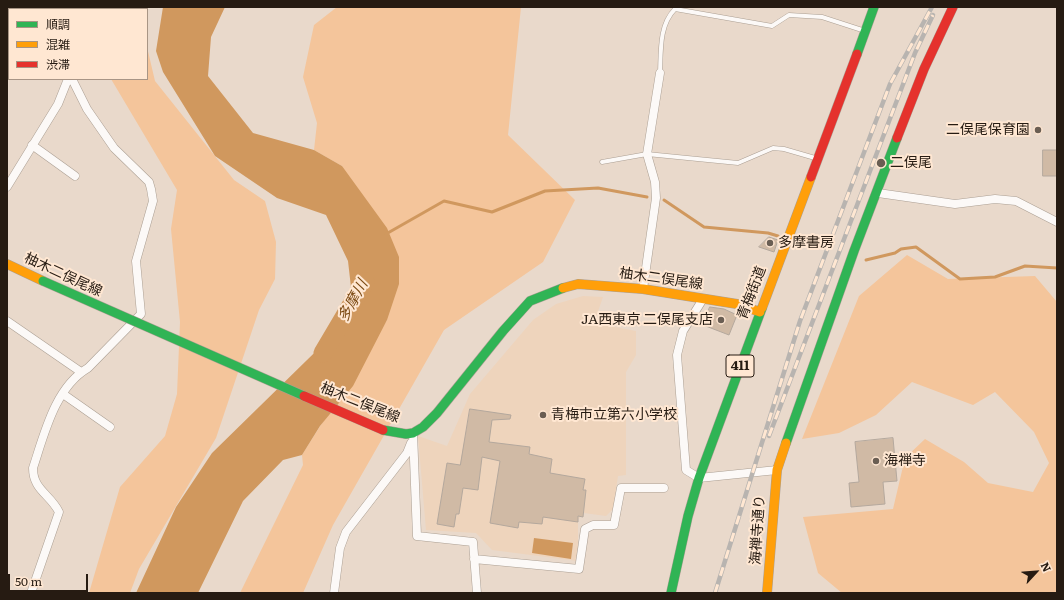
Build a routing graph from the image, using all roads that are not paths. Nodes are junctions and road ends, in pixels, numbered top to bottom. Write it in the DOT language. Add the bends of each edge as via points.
graph roads {
  1 [pos="874,7"];
  2 [pos="953,7"];
  3 [pos="865,31"];
  4 [pos="660,73"];
  5 [pos="68,80"];
  6 [pos="72,80"];
  7 [pos="32,145"];
  8 [pos="647,154"];
  9 [pos="818,158"];
  10 [pos="602,162"];
  11 [pos="75,176"];
  12 [pos="7,187"];
  13 [pos="878,193"];
  14 [pos="1057,222"];
  15 [pos="7,264"];
  16 [pos="644,289"];
  17 [pos="703,299"];
  18 [pos="760,312"];
  19 [pos="7,321"];
  20 [pos="81,372"];
  21 [pos="63,394"];
  22 [pos="110,427"];
  23 [pos="413,433"];
  24 [pos="777,470"];
  25 [pos="699,478"];
  26 [pos="664,488"];
  27 [pos="474,559"];
  28 [pos="31,593"];
  29 [pos="334,593"];
  30 [pos="477,593"];
  31 [pos="671,593"];
  32 [pos="767,593"];
  1 -- 3 [label="main road, 青梅街道 / 411"];
  2 -- 13 [label="main road, 海禅寺通り" via="924,69"];
  3 -- 4 [label="lane" via="822,17 789,15 772,26 675,9 669,15 662,37"];
  3 -- 9 [label="main road, 青梅街道 / 411"];
  4 -- 8 [label="street"];
  5 -- 7 [label="street" via="58,104"];
  6 -- 20 [label="street" via="87,109 114,148 149,182 153,202 136,261 140,314 88,368"];
  7 -- 11 [label="street"];
  7 -- 12 [label="street"];
  8 -- 9 [label="lane" via="738,163 774,148"];
  8 -- 10 [label="lane"];
  8 -- 16 [label="street" via="655,182 656,198"];
  9 -- 18 [label="main road, 青梅街道 / 411"];
  13 -- 14 [label="street" via="955,204 995,199 1016,201"];
  13 -- 24 [label="main road, 海禅寺通り" via="854,251"];
  15 -- 23 [label="main road, 柚木二俣尾線, bridge" via="383,430 400,434"];
  16 -- 17 [label="main road, 柚木二俣尾線"];
  16 -- 23 [label="main road, 柚木二俣尾線" via="578,284 530,301 437,413"];
  17 -- 18 [label="main road, 柚木二俣尾線" via="737,304"];
  17 -- 25 [label="street" via="683,331 677,355 686,470"];
  18 -- 25 [label="main road, 青梅街道 / 411"];
  19 -- 20 [label="street"];
  20 -- 21 [label="street"];
  21 -- 22 [label="street"];
  21 -- 28 [label="street" via="51,412 33,468 36,485 55,503 59,512"];
  23 -- 27 [label="street" via="418,536 473,542"];
  23 -- 29 [label="street" via="408,454 346,532 340,548"];
  24 -- 25 [label="street"];
  24 -- 32 [label="main road, 海禅寺通り"];
  25 -- 31 [label="main road, 青梅街道 / 411"];
  26 -- 27 [label="street" via="621,488 614,525 593,525 585,529 580,570"];
  27 -- 30 [label="street"];
}
